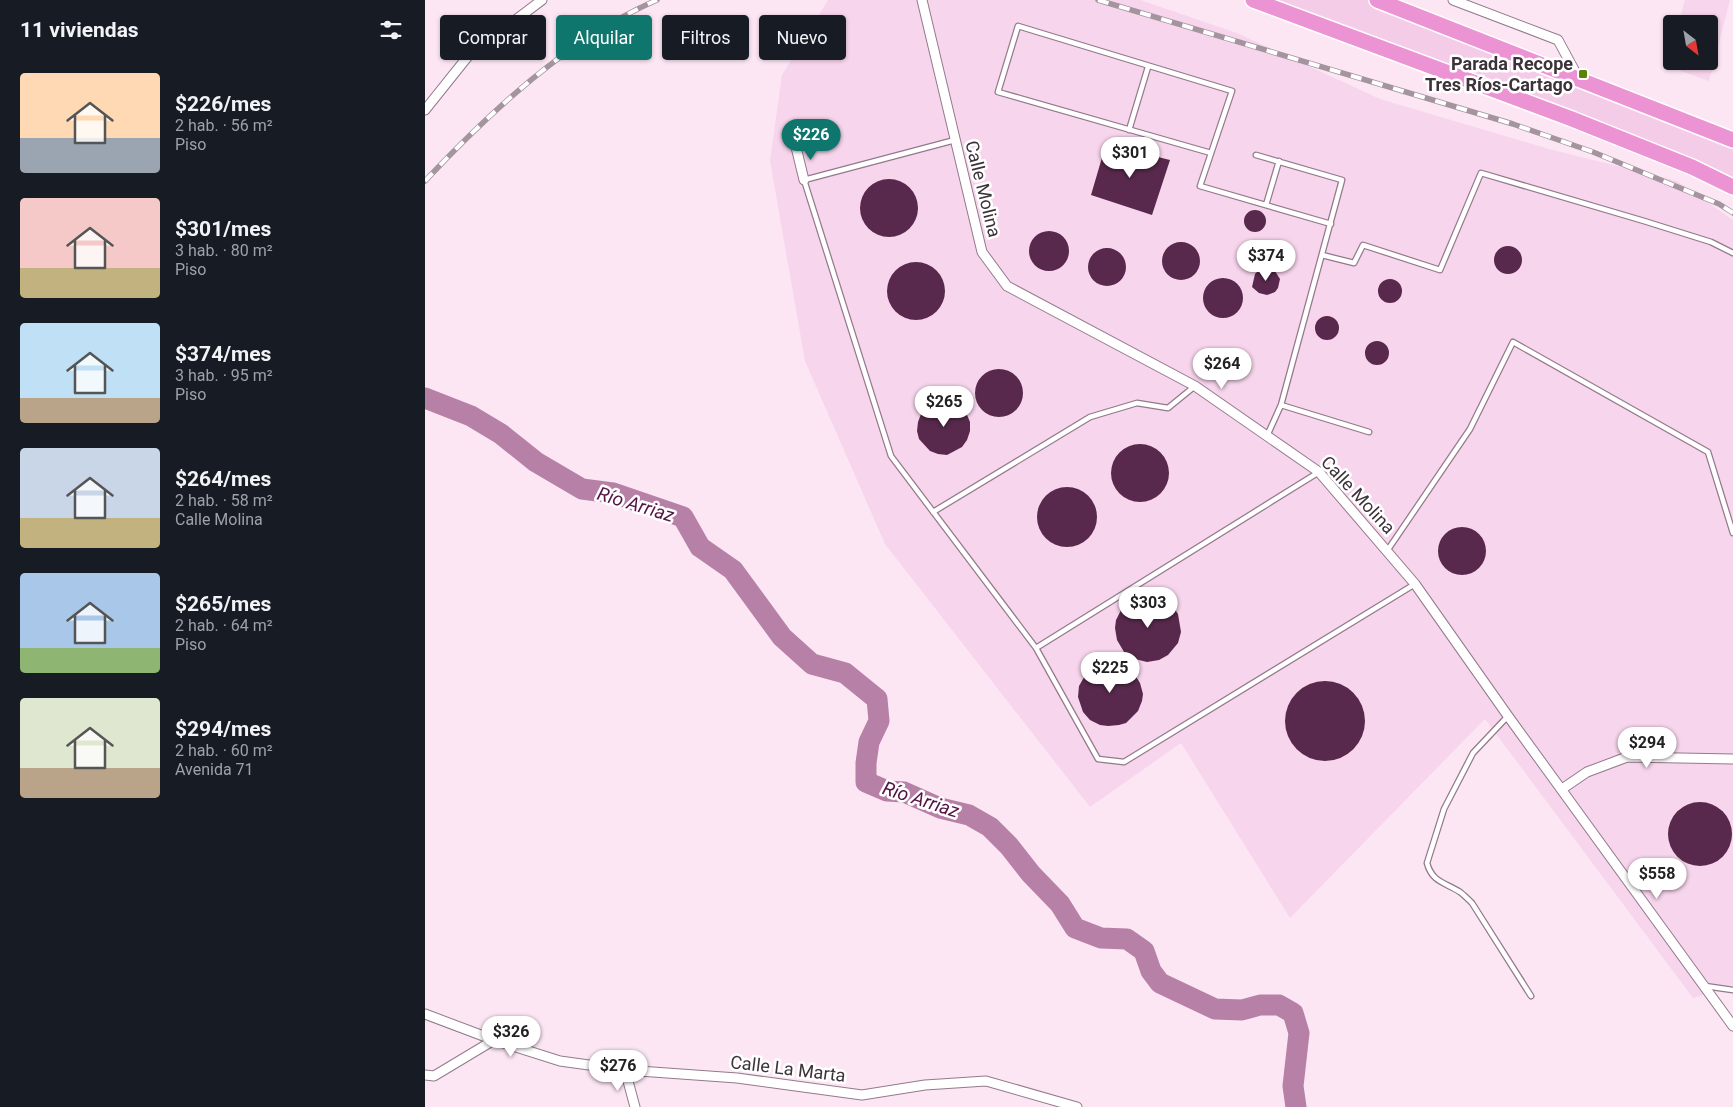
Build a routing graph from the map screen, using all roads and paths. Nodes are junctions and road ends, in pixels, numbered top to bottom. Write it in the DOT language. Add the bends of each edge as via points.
graph roads {
  1 [pos="542,0"];
  2 [pos="922,0"];
  3 [pos="1253,0"];
  4 [pos="1377,0"];
  5 [pos="1458,1"];
  6 [pos="1148,66"];
  7 [pos="1579,80"];
  8 [pos="425,110"];
  9 [pos="1129,130"];
  10 [pos="955,140"];
  11 [pos="1733,140"];
  12 [pos="796,146"];
  13 [pos="1211,153"];
  14 [pos="1256,155"];
  15 [pos="1279,161"];
  16 [pos="804,180"];
  17 [pos="1733,187"];
  18 [pos="1265,205"];
  19 [pos="1331,224"];
  20 [pos="1733,253"];
  21 [pos="1322,255"];
  22 [pos="1195,386"];
  23 [pos="1281,405"];
  24 [pos="1369,432"];
  25 [pos="1267,436"];
  26 [pos="1319,472"];
  27 [pos="933,512"];
  28 [pos="1733,533"];
  29 [pos="1387,551"];
  30 [pos="1415,584"];
  31 [pos="1036,648"];
  32 [pos="1508,716"];
  33 [pos="1730,758"];
  34 [pos="1562,789"];
  35 [pos="1705,986"];
  36 [pos="1733,990"];
  37 [pos="1531,996"];
  38 [pos="425,1014"];
  39 [pos="1733,1026"];
  40 [pos="494,1040"];
  41 [pos="625,1070"];
  42 [pos="425,1075"];
  43 [pos="635,1107"];
  44 [pos="1077,1107"];
  1 -- 8 [label="street" via="469,54"];
  2 -- 10 [label="street, Calle Molina"];
  3 -- 17 [label="highway" via="1572,119"];
  4 -- 7 [label="highway"];
  5 -- 7 [label="street" via="1558,40"];
  6 -- 9 [label="lane"];
  6 -- 9 [label="lane" via="1017,26 999,92"];
  6 -- 13 [label="lane" via="1232,91"];
  7 -- 11 [label="highway"];
  9 -- 13 [label="lane"];
  10 -- 16 [label="lane"];
  10 -- 22 [label="street, Calle Molina" via="982,252 1007,286"];
  12 -- 16 [label="street"];
  13 -- 18 [label="lane" via="1200,186"];
  14 -- 15 [label="lane"];
  15 -- 18 [label="lane"];
  15 -- 19 [label="lane" via="1343,180"];
  16 -- 27 [label="lane" via="891,456"];
  18 -- 19 [label="lane"];
  19 -- 21 [label="lane"];
  20 -- 21 [label="lane" via="1711,242 1652,223 1481,173 1441,270 1363,245 1354,263"];
  21 -- 23 [label="lane"];
  22 -- 25 [label="street, Calle Molina"];
  22 -- 27 [label="lane" via="1169,408 1137,403 1090,417"];
  23 -- 24 [label="lane"];
  23 -- 25 [label="lane"];
  25 -- 26 [label="street, Calle Molina"];
  26 -- 29 [label="street, Calle Molina"];
  26 -- 31 [label="lane"];
  27 -- 31 [label="lane"];
  28 -- 29 [label="lane" via="1708,452 1513,342 1470,429"];
  29 -- 30 [label="street, Calle Molina"];
  30 -- 31 [label="lane" via="1124,762 1098,759"];
  30 -- 32 [label="street, Calle Molina"];
  32 -- 34 [label="street, Calle Molina"];
  32 -- 37 [label="lane" via="1473,753 1444,809 1427,863 1436,880 1461,892 1472,903"];
  33 -- 34 [label="street" via="1627,757 1587,772"];
  34 -- 35 [label="street, Calle Molina"];
  35 -- 36 [label="lane"];
  35 -- 39 [label="street, Calle Molina"];
  38 -- 40 [label="street, Calle La Marta"];
  40 -- 41 [label="street, Calle La Marta" via="561,1061"];
  40 -- 42 [label="street" via="434,1076"];
  41 -- 43 [label="street"];
  41 -- 44 [label="street, Calle La Marta" via="737,1078 862,1095 925,1085 986,1081"];
}
